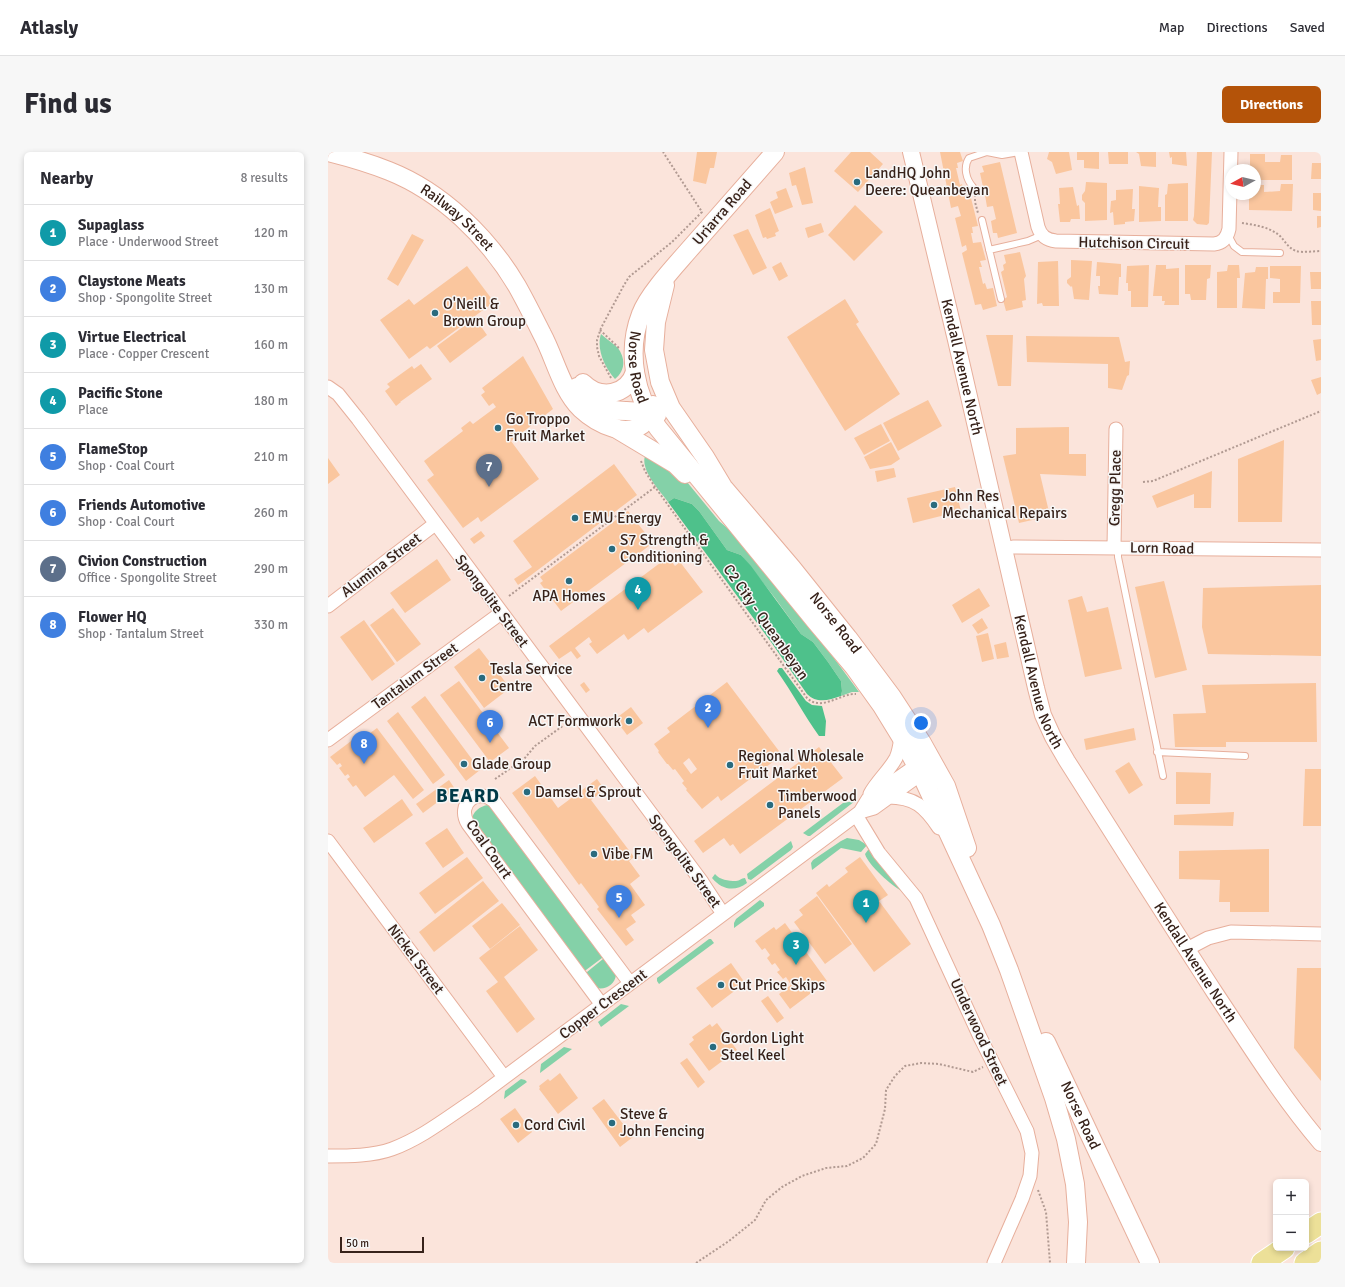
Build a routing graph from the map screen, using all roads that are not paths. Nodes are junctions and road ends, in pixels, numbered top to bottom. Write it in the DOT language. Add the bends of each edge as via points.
graph roads {
  1 [pos="328,152"];
  2 [pos="775,152"];
  3 [pos="912,152"];
  4 [pos="1021,152"];
  5 [pos="1231,152"];
  6 [pos="973,187"];
  7 [pos="982,220"];
  8 [pos="1042,235"];
  9 [pos="1227,235"];
  10 [pos="990,250"];
  11 [pos="1280,253"];
  12 [pos="674,268"];
  13 [pos="1000,299"];
  14 [pos="659,306"];
  15 [pos="543,335"];
  16 [pos="559,357"];
  17 [pos="635,372"];
  18 [pos="328,387"];
  19 [pos="649,413"];
  20 [pos="612,427"];
  21 [pos="1116,429"];
  22 [pos="723,487"];
  23 [pos="435,524"];
  24 [pos="745,534"];
  25 [pos="1116,548"];
  26 [pos="1003,549"];
  27 [pos="1321,550"];
  28 [pos="328,606"];
  29 [pos="501,613"];
  30 [pos="901,737"];
  31 [pos="328,740"];
  32 [pos="1157,752"];
  33 [pos="1245,756"];
  34 [pos="925,765"];
  35 [pos="1163,776"];
  36 [pos="888,797"];
  37 [pos="868,799"];
  38 [pos="858,814"];
  39 [pos="328,841"];
  40 [pos="960,857"];
  41 [pos="724,914"];
  42 [pos="991,925"];
  43 [pos="1321,934"];
  44 [pos="1187,949"];
  45 [pos="1009,970"];
  46 [pos="630,984"];
  47 [pos="602,1005"];
  48 [pos="504,1077"];
  49 [pos="1321,1143"];
  50 [pos="328,1156"];
  51 [pos="1321,1223"];
  52 [pos="1309,1231"];
  53 [pos="1280,1251"];
  54 [pos="994,1263"];
  55 [pos="1076,1263"];
  56 [pos="1150,1263"];
  57 [pos="1262,1263"];
  1 -- 15 [label="main road, Railway Street" via="389,171 423,188 460,216 493,252 517,286"];
  2 -- 12 [label="main road, Uriarra Road" via="700,225"];
  3 -- 26 [label="street, Kendall Avenue North"];
  4 -- 6 [label="lane" via="1002,155 987,152 969,158 966,168"];
  4 -- 8 [label="street"];
  5 -- 9 [label="street"];
  7 -- 10 [label="lane"];
  8 -- 9 [label="street, Hutchison Circuit" via="1048,240 1056,241 1214,244 1223,241"];
  8 -- 10 [label="lane"];
  9 -- 11 [label="lane" via="1234,246 1242,252"];
  10 -- 13 [label="lane"];
  12 -- 14 [label="main road, Norse Road"];
  12 -- 17 [label="main road, Norse Road" via="641,314 635,340"];
  14 -- 19 [label="main road" via="647,350 654,395"];
  14 -- 22 [label="main road, Norse Road" via="654,350 662,388 671,408"];
  15 -- 16 [label="main road, Railway Street"];
  15 -- 20 [label="main road, Railway Street" via="574,400 590,416"];
  16 -- 17 [label="main road, Railway Street" via="585,386 600,394 621,389 629,383"];
  16 -- 19 [label="main road, Railway Street" via="574,384 591,401 608,409"];
  17 -- 19 [label="main road, Norse Road" via="640,394"];
  18 -- 23 [label="street, Spongolite Street" via="338,394 358,419"];
  19 -- 20 [label="main road, Railway Street" via="644,423 633,428"];
  19 -- 22 [label="main road, Railway Street" via="673,426"];
  19 -- 24 [label="main road, Norse Road" via="662,433"];
  20 -- 24 [label="main road" via="674,464 721,518"];
  21 -- 25 [label="street, Gregg Place"];
  22 -- 34 [label="main road, Norse Road" via="792,568 892,697"];
  23 -- 28 [label="street, Alumina Street"];
  23 -- 29 [label="street, Spongolite Street"];
  24 -- 30 [label="main road, Norse Road" via="854,667"];
  25 -- 26 [label="street, Lorn Road"];
  25 -- 27 [label="street, Lorn Road"];
  25 -- 32 [label="lane"];
  26 -- 44 [label="street, Kendall Avenue North" via="1043,715 1053,737"];
  29 -- 31 [label="street, Tantalum Street"];
  29 -- 41 [label="street, Spongolite Street"];
  30 -- 34 [label="main road, Norse Road"];
  30 -- 37 [label="street" via="895,760"];
  32 -- 33 [label="lane"];
  32 -- 35 [label="lane"];
  34 -- 36 [label="street, Copper Crescent"];
  34 -- 37 [label="street, Copper Crescent"];
  34 -- 40 [label="main road, Norse Road"];
  34 -- 42 [label="main road, Norse Road" via="946,786"];
  36 -- 38 [label="street, Copper Crescent" via="874,808"];
  36 -- 40 [label="street" via="909,799 926,810"];
  37 -- 38 [label="street, Copper Crescent"];
  38 -- 41 [label="street, Copper Crescent"];
  38 -- 54 [label="street, Underwood Street" via="879,853 913,894 992,1062 1028,1131 1032,1153 1031,1170 1022,1199"];
  39 -- 48 [label="street, Nickel Street"];
  40 -- 42 [label="main road, Norse Road"];
  41 -- 46 [label="street, Copper Crescent"];
  42 -- 45 [label="main road, Norse Road"];
  43 -- 44 [label="street" via="1231,932 1208,938"];
  44 -- 49 [label="street, Kendall Avenue North" via="1252,1049 1297,1114"];
  45 -- 55 [label="main road, Norse Road" via="1054,1098 1071,1158 1078,1213"];
  45 -- 56 [label="main road, Norse Road" via="1031,1010"];
  46 -- 47 [label="street, Copper Crescent"];
  46 -- 47 [label="street, Coal Court" via="497,804 484,796 472,799 464,810 468,824"];
  47 -- 48 [label="street, Copper Crescent"];
  48 -- 50 [label="street, Copper Crescent" via="424,1134 405,1144 391,1150 357,1156"];
  51 -- 52 [label="highway"];
  53 -- 57 [label="highway"];
}
